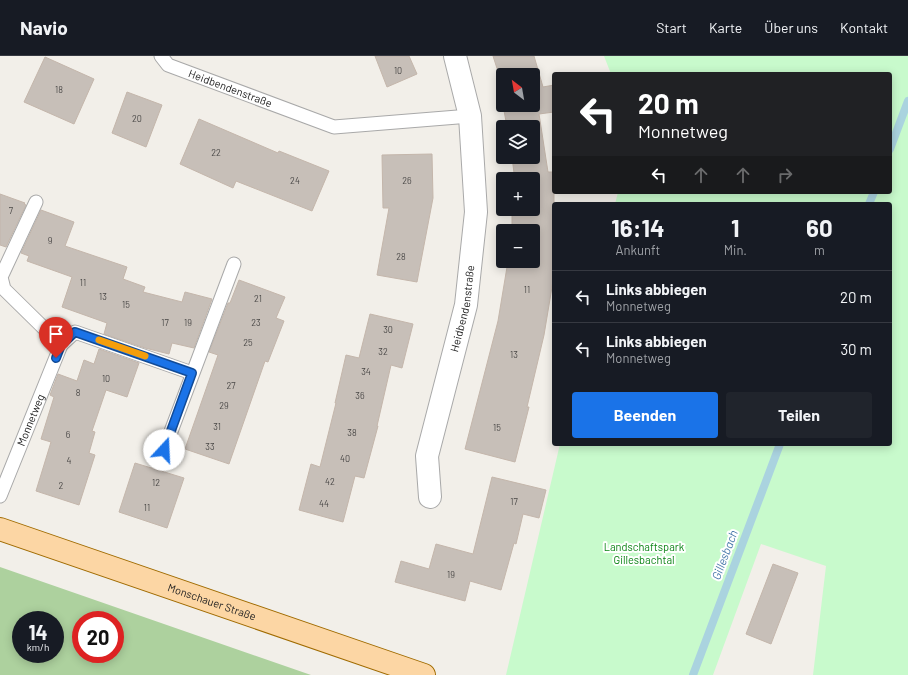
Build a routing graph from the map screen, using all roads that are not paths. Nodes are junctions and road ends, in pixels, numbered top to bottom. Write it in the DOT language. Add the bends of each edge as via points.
graph roads {
  1 [pos="161,56"];
  2 [pos="455,56"];
  3 [pos="470,116"];
  4 [pos="36,202"];
  5 [pos="234,264"];
  6 [pos="61,345"];
  7 [pos="192,373"];
  8 [pos="164,450"];
  9 [pos="0,496"];
  10 [pos="430,498"];
  11 [pos="0,529"];
  12 [pos="424,675"];
  1 -- 3 [label="lane, Heidbendenstraße" via="168,65 334,127"];
  2 -- 3 [label="street, Heidbendenstraße"];
  3 -- 10 [label="street, Heidbendenstraße" via="476,212 466,305 426,456"];
  4 -- 6 [label="lane" via="1,277 4,289"];
  5 -- 7 [label="lane"];
  6 -- 7 [label="lane, Monnetweg" via="75,332"];
  6 -- 9 [label="lane, Monnetweg"];
  7 -- 8 [label="lane"];
  11 -- 12 [label="main road, Monschauer Straße"];
}
